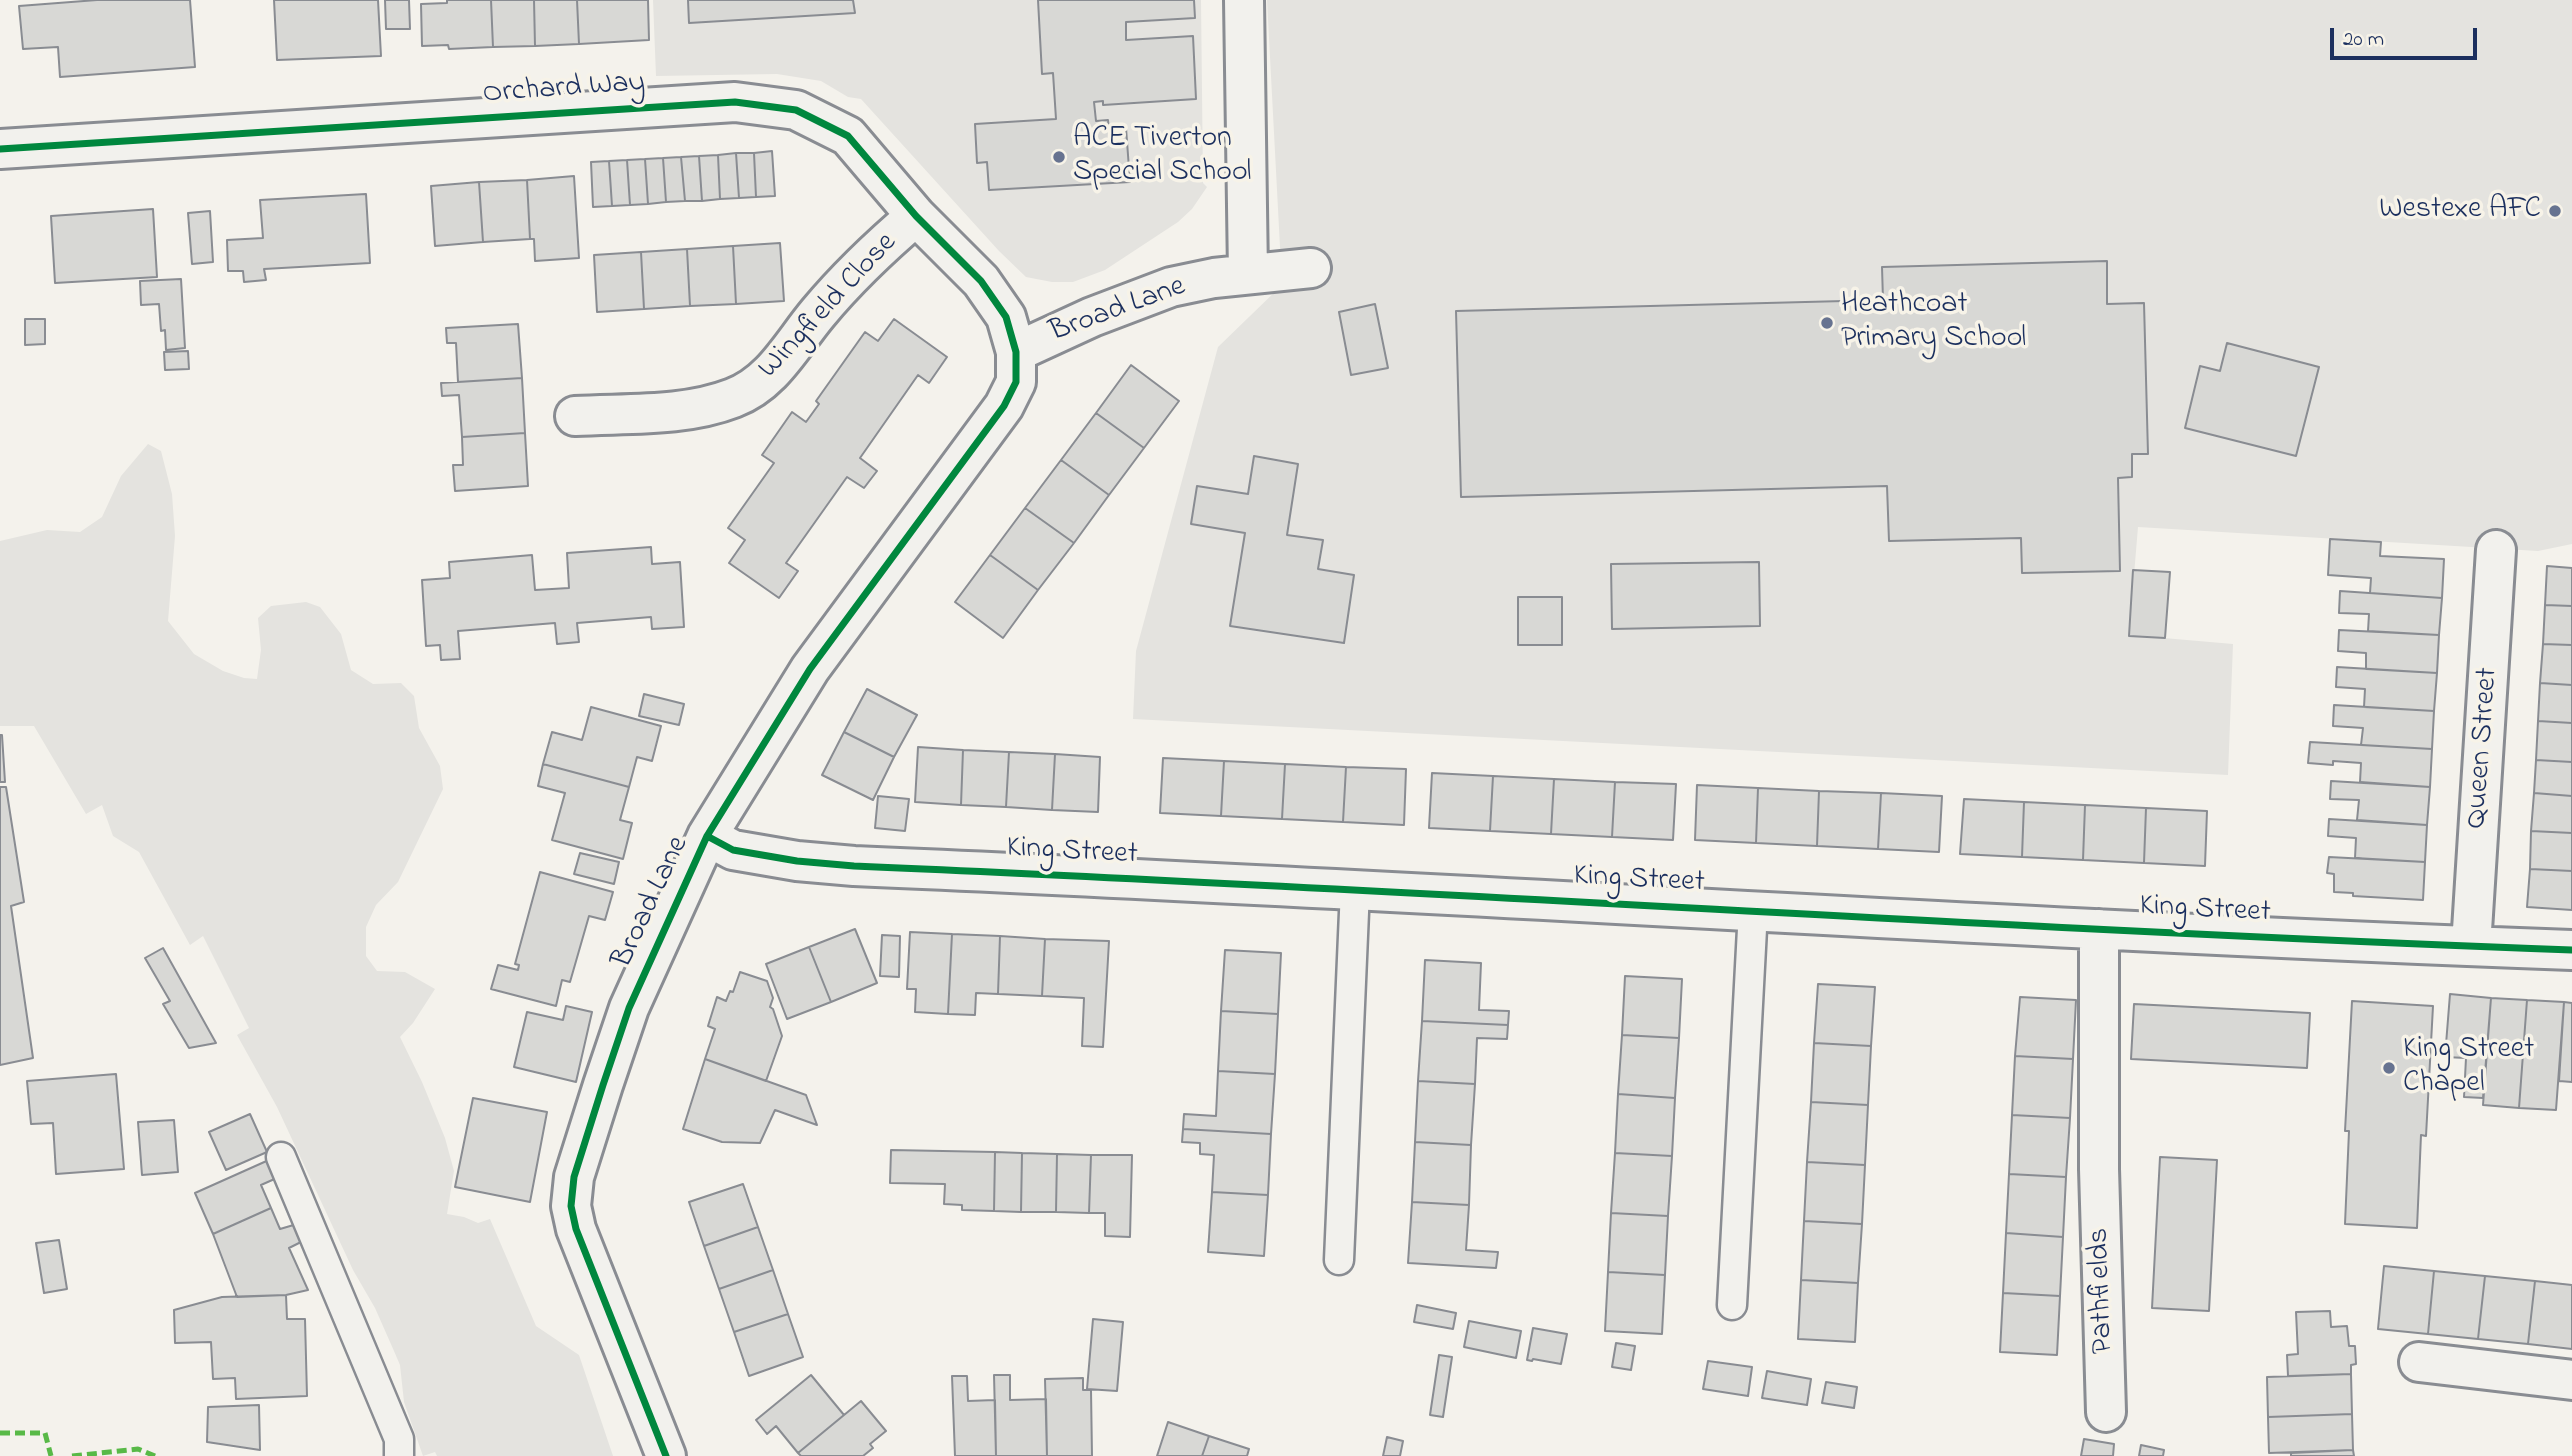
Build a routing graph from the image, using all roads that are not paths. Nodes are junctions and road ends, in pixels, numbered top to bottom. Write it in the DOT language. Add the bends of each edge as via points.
graph roads {
  1 [pos="1244,0"];
  2 [pos="0,149"];
  3 [pos="916,216"];
  4 [pos="1311,268"];
  5 [pos="1248,274"];
  6 [pos="1016,352"];
  7 [pos="575,416"];
  8 [pos="2496,550"];
  9 [pos="707,836"];
  10 [pos="1355,889"];
  11 [pos="1753,910"];
  12 [pos="2099,929"];
  13 [pos="2471,946"];
  14 [pos="2572,950"];
  15 [pos="281,1157"];
  16 [pos="2099,1169"];
  17 [pos="1339,1260"];
  18 [pos="1732,1305"];
  19 [pos="2419,1362"];
  20 [pos="2572,1380"];
  21 [pos="2106,1412"];
  22 [pos="399,1456"];
  23 [pos="666,1456"];
  1 -- 5 [label="street"];
  2 -- 3 [label="street, Orchard Way" via="735,102 796,110 848,136"];
  3 -- 6 [label="street, Orchard Way" via="981,281 1006,317"];
  3 -- 7 [label="street, Wingfield Close" via="818,312 763,383 735,398 697,409"];
  4 -- 5 [label="street, Broad Lane"];
  5 -- 6 [label="street, Broad Lane" via="1171,287"];
  6 -- 9 [label="street, Broad Lane" via="1016,382 1004,406 810,669"];
  8 -- 13 [label="street, Queen Street"];
  9 -- 10 [label="street, King Street" via="733,850 854,866"];
  9 -- 23 [label="street, Broad Lane" via="629,1009 577,1166 571,1206"];
  10 -- 11 [label="street, King Street"];
  10 -- 17 [label="lane"];
  11 -- 12 [label="street, King Street"];
  11 -- 18 [label="lane"];
  12 -- 13 [label="street, King Street"];
  12 -- 16 [label="street, King Street"];
  13 -- 14 [label="street, King Street"];
  15 -- 22 [label="lane" via="399,1439"];
  16 -- 21 [label="street, Pathfields"];
  19 -- 20 [label="street"];
}
